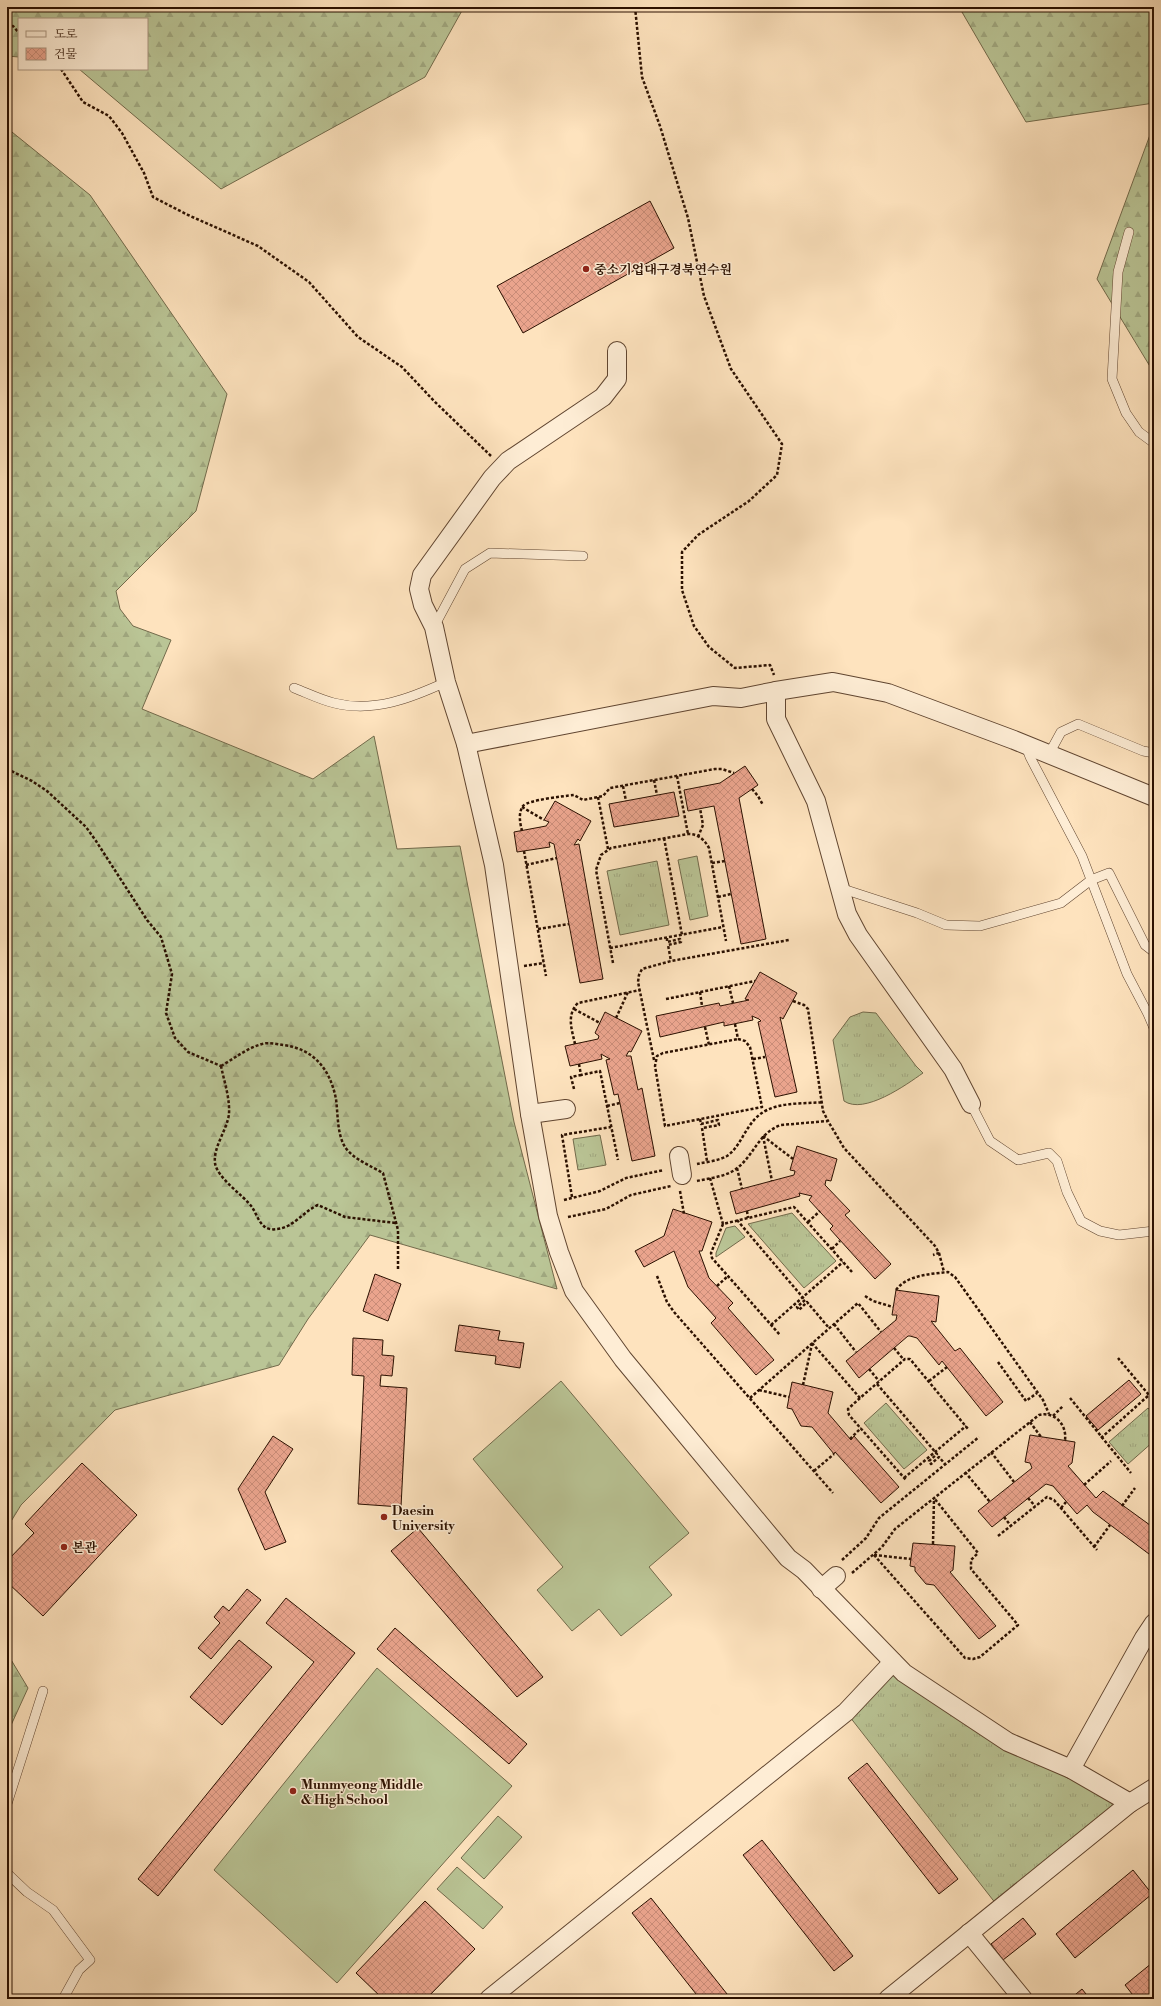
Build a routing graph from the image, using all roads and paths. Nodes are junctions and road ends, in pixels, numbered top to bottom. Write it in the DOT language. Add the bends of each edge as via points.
graph roads {
  1 [pos="636,7"];
  2 [pos="7,28"];
  3 [pos="18,32"];
  4 [pos="62,70"];
  5 [pos="1129,232"];
  6 [pos="616,351"];
  7 [pos="1154,442"];
  8 [pos="502,467"];
  9 [pos="583,556"];
  10 [pos="434,627"];
  11 [pos="446,682"];
  12 [pos="294,688"];
  13 [pos="779,691"];
  14 [pos="466,744"];
  15 [pos="1025,744"];
  16 [pos="1154,753"];
  17 [pos="1049,754"];
  18 [pos="7,769"];
  19 [pos="734,773"];
  20 [pos="677,776"];
  21 [pos="654,780"];
  22 [pos="623,786"];
  23 [pos="752,789"];
  24 [pos="657,795"];
  25 [pos="598,797"];
  26 [pos="1154,797"];
  27 [pos="626,801"];
  28 [pos="763,805"];
  29 [pos="522,807"];
  30 [pos="700,808"];
  31 [pos="544,820"];
  32 [pos="522,831"];
  33 [pos="688,834"];
  34 [pos="698,837"];
  35 [pos="664,838"];
  36 [pos="608,848"];
  37 [pos="524,851"];
  38 [pos="557,858"];
  39 [pos="725,861"];
  40 [pos="712,863"];
  41 [pos="526,865"];
  42 [pos="1091,880"];
  43 [pos="840,888"];
  44 [pos="731,894"];
  45 [pos="718,897"];
  46 [pos="569,924"];
  47 [pos="724,927"];
  48 [pos="538,929"];
  49 [pos="682,935"];
  50 [pos="667,938"];
  51 [pos="789,940"];
  52 [pos="726,941"];
  53 [pos="610,948"];
  54 [pos="1154,952"];
  55 [pos="671,961"];
  56 [pos="544,963"];
  57 [pos="613,963"];
  58 [pos="520,967"];
  59 [pos="546,976"];
  60 [pos="755,981"];
  61 [pos="729,986"];
  62 [pos="640,990"];
  63 [pos="628,992"];
  64 [pos="700,992"];
  65 [pos="666,999"];
  66 [pos="793,1001"];
  67 [pos="732,1003"];
  68 [pos="702,1006"];
  69 [pos="574,1009"];
  70 [pos="616,1018"];
  71 [pos="600,1023"];
  72 [pos="735,1024"];
  73 [pos="705,1027"];
  74 [pos="1154,1028"];
  75 [pos="738,1039"];
  76 [pos="575,1044"];
  77 [pos="709,1045"];
  78 [pos="765,1057"];
  79 [pos="752,1059"];
  80 [pos="655,1063"];
  81 [pos="579,1064"];
  82 [pos="221,1066"];
  83 [pos="581,1075"];
  84 [pos="574,1089"];
  85 [pos="620,1103"];
  86 [pos="971,1104"];
  87 [pos="607,1106"];
  88 [pos="566,1109"];
  89 [pos="530,1114"];
  90 [pos="700,1119"];
  91 [pos="828,1121"];
  92 [pos="611,1127"];
  93 [pos="762,1136"];
  94 [pos="679,1156"];
  95 [pos="793,1159"];
  96 [pos="618,1160"];
  97 [pos="707,1161"];
  98 [pos="737,1168"];
  99 [pos="710,1178"];
  100 [pos="772,1181"];
  101 [pos="682,1182"];
  102 [pos="742,1189"];
  103 [pos="572,1197"];
  104 [pos="747,1211"];
  105 [pos="820,1211"];
  106 [pos="684,1214"];
  107 [pos="568,1216"];
  108 [pos="748,1218"];
  109 [pos="737,1220"];
  110 [pos="808,1222"];
  111 [pos="396,1223"];
  112 [pos="723,1224"];
  113 [pos="1154,1231"];
  114 [pos="840,1241"];
  115 [pos="832,1249"];
  116 [pos="938,1253"];
  117 [pos="933,1255"];
  118 [pos="844,1262"];
  119 [pos="398,1269"];
  120 [pos="852,1272"];
  121 [pos="944,1272"];
  122 [pos="657,1276"];
  123 [pos="728,1276"];
  124 [pos="717,1286"];
  125 [pos="896,1290"];
  126 [pos="865,1296"];
  127 [pos="803,1297"];
  128 [pos="893,1307"];
  129 [pos="834,1324"];
  130 [pos="771,1325"];
  131 [pos="829,1328"];
  132 [pos="881,1332"];
  133 [pos="780,1335"];
  134 [pos="812,1343"];
  135 [pos="894,1348"];
  136 [pos="856,1352"];
  137 [pos="1118,1358"];
  138 [pos="904,1360"];
  139 [pos="998,1362"];
  140 [pos="947,1367"];
  141 [pos="869,1369"];
  142 [pos="879,1381"];
  143 [pos="929,1381"];
  144 [pos="877,1384"];
  145 [pos="803,1385"];
  146 [pos="759,1390"];
  147 [pos="1037,1393"];
  148 [pos="789,1397"];
  149 [pos="750,1398"];
  150 [pos="860,1398"];
  151 [pos="1070,1398"];
  152 [pos="1063,1406"];
  153 [pos="1051,1415"];
  154 [pos="1030,1422"];
  155 [pos="861,1428"];
  156 [pos="979,1437"];
  157 [pos="1041,1437"];
  158 [pos="1101,1438"];
  159 [pos="850,1439"];
  160 [pos="1065,1440"];
  161 [pos="935,1452"];
  162 [pos="990,1452"];
  163 [pos="834,1454"];
  164 [pos="1111,1460"];
  165 [pos="946,1464"];
  166 [pos="814,1471"];
  167 [pos="965,1472"];
  168 [pos="1131,1473"];
  169 [pos="1014,1482"];
  170 [pos="1084,1485"];
  171 [pos="1135,1488"];
  172 [pos="833,1493"];
  173 [pos="934,1498"];
  174 [pos="1028,1498"];
  175 [pos="990,1502"];
  176 [pos="1066,1502"];
  177 [pos="1035,1506"];
  178 [pos="1122,1506"];
  179 [pos="1060,1508"];
  180 [pos="1004,1517"];
  181 [pos="1110,1525"];
  182 [pos="1011,1526"];
  183 [pos="998,1536"];
  184 [pos="932,1544"];
  185 [pos="1094,1547"];
  186 [pos="1097,1550"];
  187 [pos="874,1555"];
  188 [pos="911,1559"];
  189 [pos="840,1573"];
  190 [pos="821,1588"];
  191 [pos="1154,1623"];
  192 [pos="893,1662"];
  193 [pos="43,1690"];
  194 [pos="1071,1769"];
  195 [pos="1154,1788"];
  196 [pos="1130,1803"];
  197 [pos="7,1804"];
  198 [pos="7,1873"];
  199 [pos="969,1933"];
  200 [pos="63,1999"];
  201 [pos="489,1999"];
  202 [pos="888,1999"];
  203 [pos="1023,1999"];
  1 -- 13 [label="path" via="642,77 688,218 704,296 731,369 782,444 776,475 749,501 698,535 682,552 682,590 694,626 709,647 735,668 770,665"];
  2 -- 3 [label="path" via="13,26"];
  4 -- 8 [label="path" via="83,102 109,116 122,133 144,172 153,197 258,246 309,282 358,337 402,367"];
  5 -- 7 [label="lane" via="1118,272 1112,379 1126,413 1139,432"];
  6 -- 8 [label="street" via="617,379 603,397 508,460"];
  8 -- 10 [label="street" via="422,575 419,589 423,605"];
  9 -- 10 [label="lane" via="490,553 465,569"];
  10 -- 11 [label="street"];
  11 -- 12 [label="lane" via="406,699 375,706 335,703"];
  11 -- 14 [label="street"];
  13 -- 14 [label="street" via="741,698 713,696"];
  13 -- 15 [label="street" via="833,682 888,693"];
  13 -- 43 [label="street" via="776,720 816,801"];
  14 -- 89 [label="street" via="494,865"];
  15 -- 17 [label="street"];
  15 -- 42 [label="lane" via="1082,856"];
  16 -- 17 [label="lane" via="1143,751 1078,724 1061,732"];
  17 -- 26 [label="street"];
  18 -- 82 [label="path" via="47,791 86,827 161,937 172,974 166,1013 175,1038 188,1052"];
  19 -- 20 [label="path" via="716,769"];
  20 -- 21 [label="path"];
  20 -- 33 [label="path"];
  21 -- 22 [label="path"];
  21 -- 24 [label="path"];
  22 -- 25 [label="path" via="610,788 603,796"];
  22 -- 27 [label="path"];
  23 -- 28 [label="path"];
  25 -- 29 [label="path" via="583,800 574,795 529,803"];
  25 -- 36 [label="path"];
  29 -- 31 [label="path"];
  29 -- 32 [label="path"];
  30 -- 34 [label="path" via="704,825"];
  33 -- 34 [label="path"];
  33 -- 35 [label="path"];
  34 -- 40 [label="path" via="707,845"];
  35 -- 36 [label="path"];
  35 -- 49 [label="path"];
  36 -- 53 [label="path" via="599,858 596,870"];
  37 -- 41 [label="path"];
  38 -- 41 [label="path"];
  39 -- 40 [label="path"];
  40 -- 45 [label="path"];
  41 -- 48 [label="path"];
  42 -- 43 [label="lane" via="1061,903 980,926 946,925"];
  42 -- 54 [label="lane" via="1109,873 1145,945"];
  42 -- 74 [label="lane" via="1127,974"];
  43 -- 86 [label="street" via="858,935 949,1064"];
  44 -- 45 [label="path"];
  45 -- 47 [label="path"];
  46 -- 48 [label="path"];
  47 -- 49 [label="path"];
  47 -- 52 [label="path"];
  48 -- 56 [label="path"];
  49 -- 50 [label="path"];
  50 -- 53 [label="path"];
  50 -- 55 [label="path" via="667,942 680,939 680,942 668,945"];
  51 -- 55 [label="path"];
  53 -- 57 [label="path"];
  55 -- 62 [label="path" via="642,970 638,979"];
  56 -- 58 [label="path"];
  56 -- 59 [label="path"];
  60 -- 61 [label="path"];
  61 -- 64 [label="path"];
  61 -- 67 [label="path"];
  62 -- 63 [label="path"];
  62 -- 80 [label="path"];
  63 -- 69 [label="path" via="583,1001"];
  63 -- 70 [label="path"];
  64 -- 65 [label="path"];
  64 -- 68 [label="path"];
  66 -- 91 [label="path" via="808,1009 823,1111"];
  69 -- 71 [label="path"];
  69 -- 76 [label="path" via="570,1020"];
  72 -- 75 [label="path"];
  73 -- 77 [label="path"];
  75 -- 77 [label="path"];
  75 -- 79 [label="path" via="749,1044"];
  77 -- 80 [label="path" via="663,1053 657,1056"];
  78 -- 79 [label="path"];
  79 -- 90 [label="path" via="762,1108"];
  80 -- 90 [label="path" via="665,1126"];
  81 -- 83 [label="path"];
  82 -- 111 [label="path" via="263,1043 287,1045 310,1053 321,1064 332,1085 345,1147 383,1173"];
  82 -- 111 [label="path" via="229,1113 216,1152 215,1164 221,1175 251,1206 264,1226 271,1229 284,1228 318,1205 344,1217"];
  83 -- 84 [label="path" via="571,1077"];
  83 -- 87 [label="path" via="600,1071"];
  85 -- 87 [label="path"];
  86 -- 113 [label="lane" via="990,1141 1018,1160 1049,1153 1057,1161 1067,1192 1081,1221 1100,1231 1120,1235"];
  87 -- 92 [label="path"];
  88 -- 89 [label="street"];
  89 -- 190 [label="street" via="548,1216 574,1291 623,1359 778,1546"];
  90 -- 97 [label="path" via="701,1124 718,1120 719,1125 702,1128"];
  91 -- 93 [label="path" via="781,1125"];
  91 -- 116 [label="path" via="844,1148 935,1246"];
  92 -- 96 [label="path"];
  92 -- 103 [label="path" via="562,1135"];
  93 -- 95 [label="path"];
  93 -- 98 [label="path"];
  93 -- 100 [label="path"];
  94 -- 101 [label="street"];
  98 -- 99 [label="path" via="728,1174"];
  98 -- 102 [label="path"];
  99 -- 101 [label="path"];
  99 -- 112 [label="path"];
  101 -- 106 [label="path"];
  101 -- 107 [label="path" via="631,1195 606,1209"];
  104 -- 108 [label="path"];
  105 -- 110 [label="path"];
  108 -- 109 [label="path"];
  108 -- 110 [label="path" via="792,1206"];
  109 -- 112 [label="path"];
  109 -- 127 [label="path"];
  110 -- 115 [label="path"];
  111 -- 119 [label="path"];
  112 -- 123 [label="path" via="711,1256"];
  114 -- 115 [label="path"];
  115 -- 118 [label="path"];
  116 -- 117 [label="path"];
  116 -- 121 [label="path"];
  118 -- 120 [label="path"];
  118 -- 127 [label="path"];
  121 -- 125 [label="path" via="908,1280 900,1284"];
  121 -- 147 [label="path" via="955,1277"];
  122 -- 149 [label="path" via="671,1309"];
  123 -- 124 [label="path"];
  123 -- 130 [label="path"];
  126 -- 128 [label="path"];
  127 -- 130 [label="path"];
  127 -- 131 [label="path" via="805,1300 797,1307 799,1310 807,1302"];
  129 -- 131 [label="path"];
  129 -- 132 [label="path" via="858,1304"];
  129 -- 136 [label="path"];
  130 -- 133 [label="path"];
  131 -- 134 [label="path"];
  134 -- 145 [label="path"];
  134 -- 146 [label="path"];
  134 -- 150 [label="path"];
  135 -- 138 [label="path"];
  137 -- 158 [label="path" via="1150,1395"];
  138 -- 142 [label="path"];
  138 -- 143 [label="path" via="910,1359"];
  139 -- 147 [label="path" via="1026,1401"];
  140 -- 143 [label="path"];
  141 -- 142 [label="path"];
  142 -- 144 [label="path"];
  143 -- 161 [label="path" via="967,1428"];
  144 -- 150 [label="path"];
  144 -- 161 [label="path"];
  146 -- 148 [label="path"];
  146 -- 149 [label="path"];
  147 -- 153 [label="path"];
  149 -- 166 [label="path"];
  150 -- 155 [label="path" via="848,1409 848,1413"];
  151 -- 158 [label="path"];
  152 -- 153 [label="path"];
  153 -- 154 [label="path" via="1039,1415"];
  153 -- 160 [label="path" via="1065,1429"];
  154 -- 157 [label="path"];
  154 -- 162 [label="path"];
  155 -- 159 [label="path"];
  155 -- 161 [label="path" via="905,1479"];
  156 -- 165 [label="path"];
  158 -- 168 [label="path"];
  161 -- 165 [label="path" via="937,1454 929,1461 931,1464 939,1457"];
  162 -- 167 [label="path"];
  162 -- 169 [label="path"];
  163 -- 166 [label="path"];
  164 -- 170 [label="path"];
  165 -- 189 [label="path" via="879,1518"];
  166 -- 172 [label="path"];
  167 -- 173 [label="path"];
  167 -- 175 [label="path"];
  171 -- 178 [label="path"];
  173 -- 184 [label="path"];
  173 -- 187 [label="path" via="895,1529"];
  173 -- 187 [label="path" via="978,1553 971,1560 971,1569 1018,1624 980,1657 965,1658"];
  174 -- 177 [label="path"];
  176 -- 179 [label="path"];
  177 -- 179 [label="path" via="1047,1496"];
  177 -- 182 [label="path"];
  179 -- 185 [label="path"];
  180 -- 182 [label="path"];
  181 -- 185 [label="path"];
  182 -- 183 [label="path"];
  185 -- 186 [label="path"];
  187 -- 188 [label="path"];
  187 -- 189 [label="path"];
  189 -- 190 [label="street"];
  190 -- 192 [label="street"];
  191 -- 194 [label="street"];
  192 -- 194 [label="street" via="904,1673 1008,1742"];
  192 -- 201 [label="street" via="846,1712"];
  193 -- 197 [label="lane"];
  194 -- 196 [label="street"];
  195 -- 196 [label="street"];
  196 -- 199 [label="street"];
  198 -- 200 [label="lane" via="52,1910 90,1960 80,1970"];
  199 -- 202 [label="street"];
  199 -- 203 [label="street"];
}
